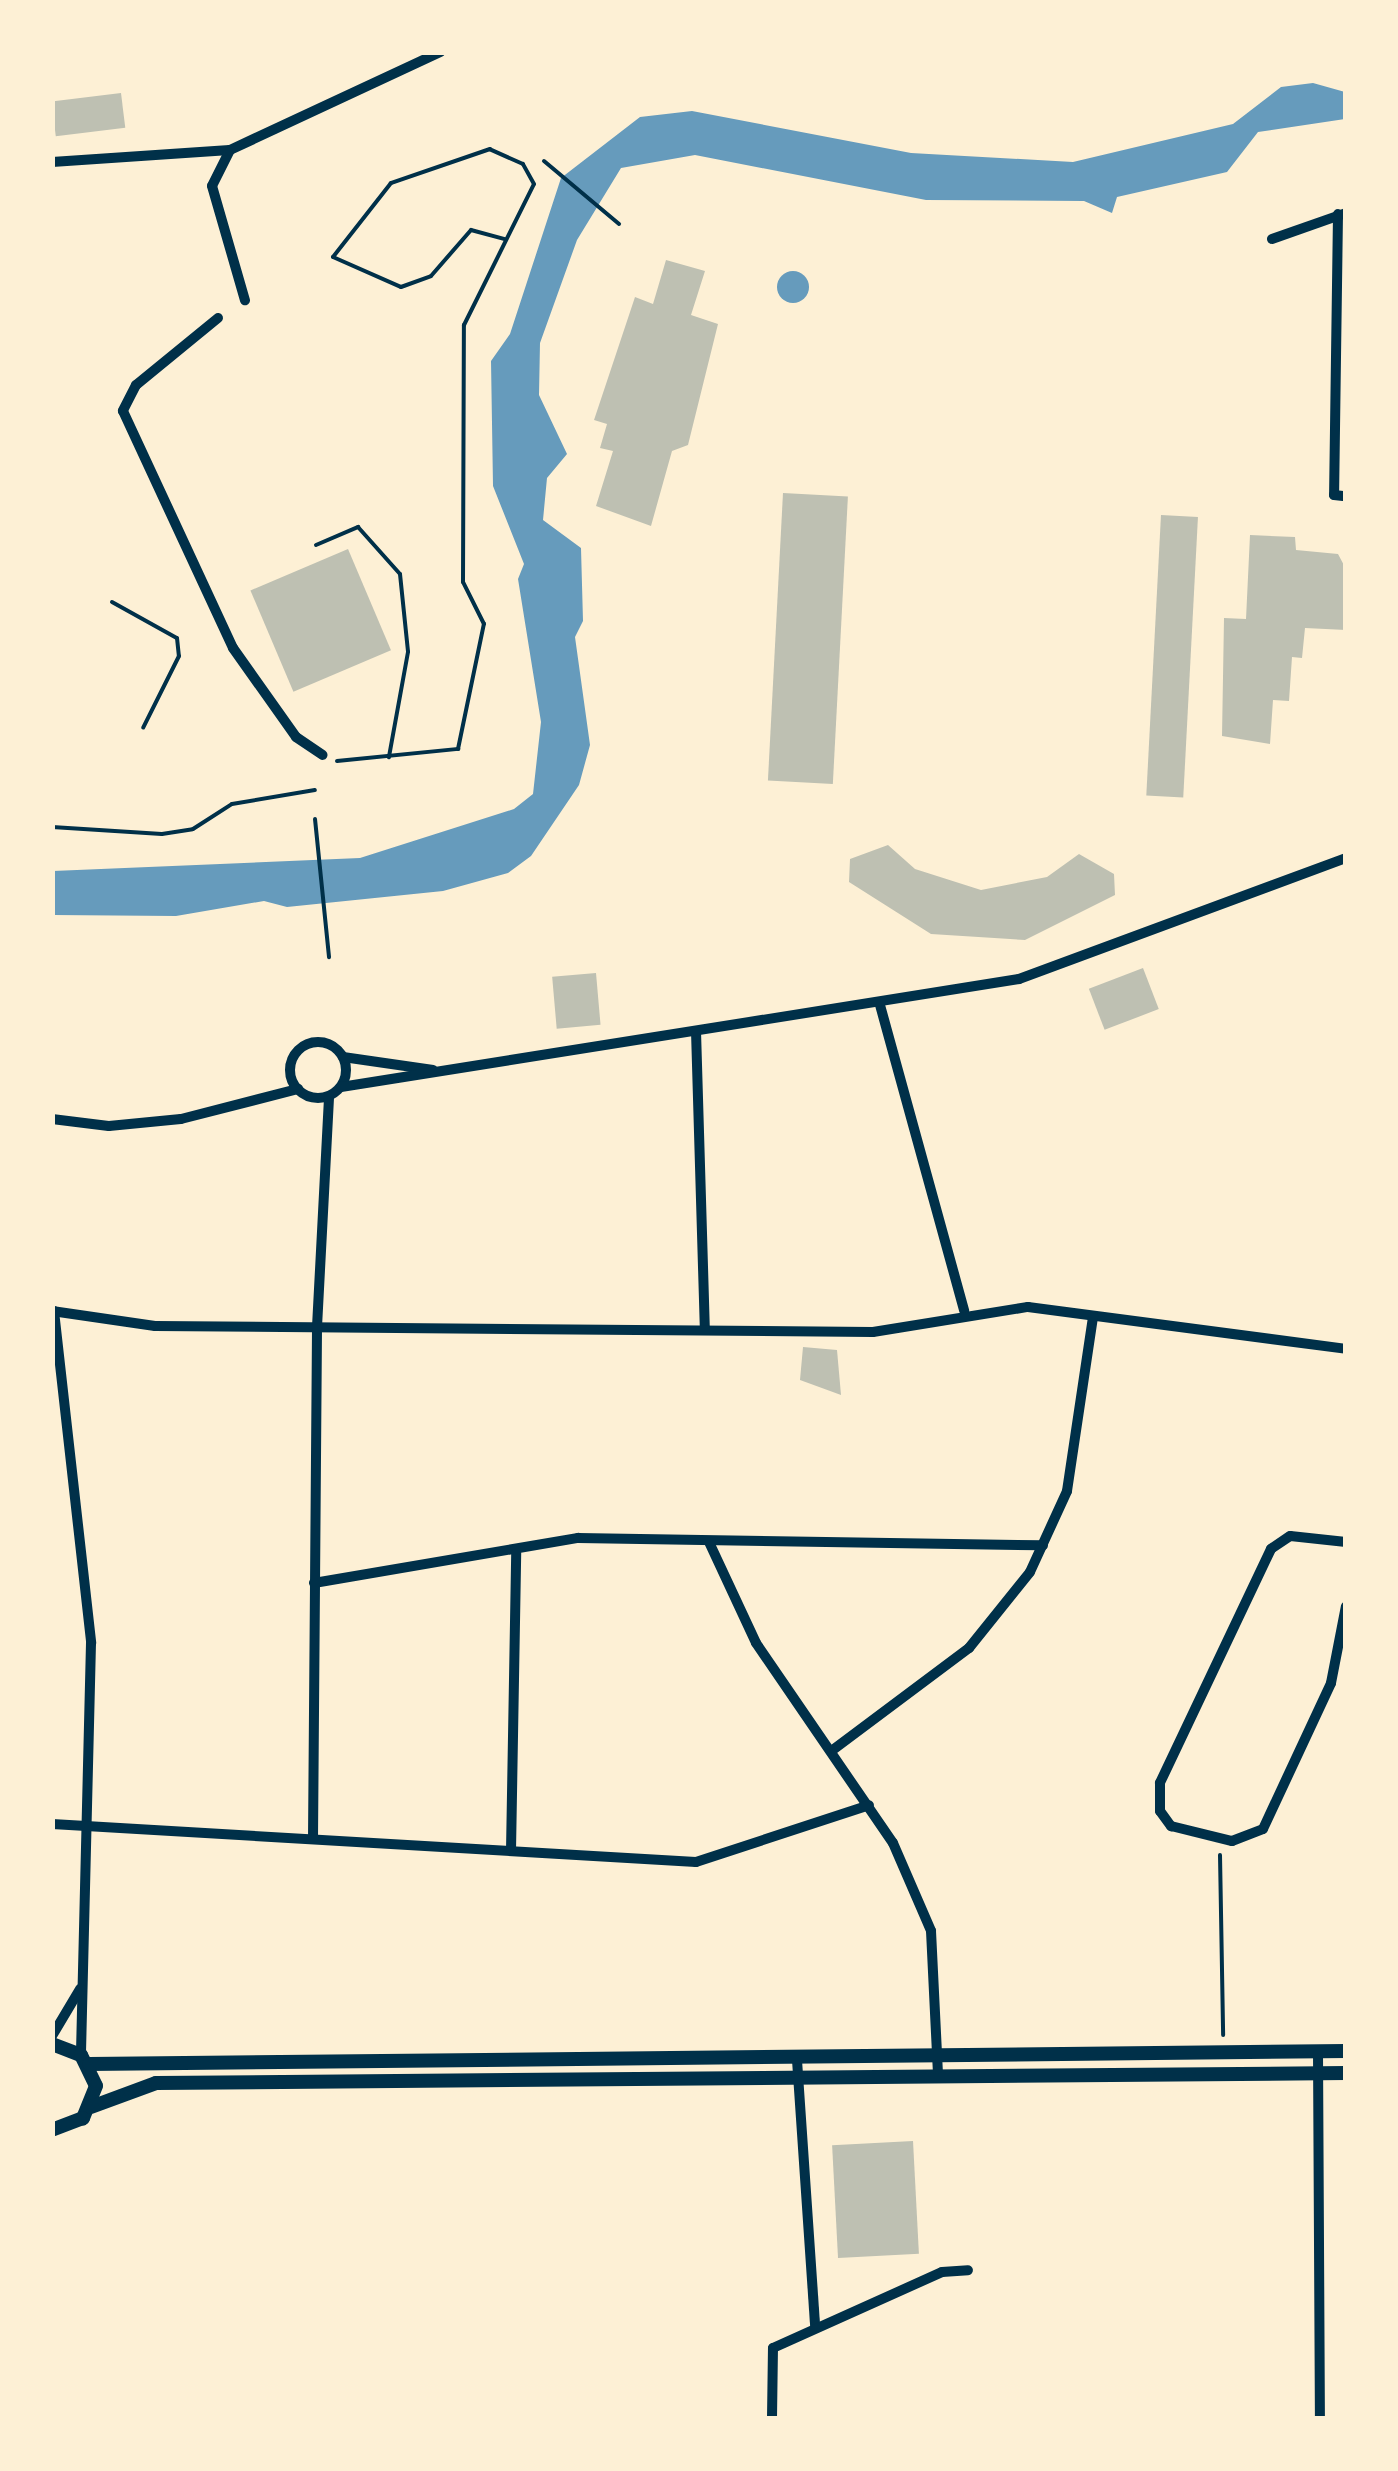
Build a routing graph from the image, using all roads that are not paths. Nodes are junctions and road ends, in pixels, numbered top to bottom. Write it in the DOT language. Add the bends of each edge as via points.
graph roads {
  1 [pos="440,52"];
  2 [pos="230,150"];
  3 [pos="52,162"];
  4 [pos="1342,214"];
  5 [pos="1272,240"];
  6 [pos="245,300"];
  7 [pos="218,318"];
  8 [pos="1343,496"];
  9 [pos="323,758"];
  10 [pos="1346,858"];
  11 [pos="880,1004"];
  12 [pos="696,1030"];
  13 [pos="343,1057"];
  14 [pos="439,1071"];
  15 [pos="340,1087"];
  16 [pos="298,1089"];
  17 [pos="329,1096"];
  18 [pos="52,1118"];
  19 [pos="53,1311"];
  20 [pos="964,1311"];
  21 [pos="1093,1316"];
  22 [pos="317,1327"];
  23 [pos="705,1329"];
  24 [pos="1346,1349"];
  25 [pos="709,1542"];
  26 [pos="1346,1542"];
  27 [pos="1043,1545"];
  28 [pos="516,1553"];
  29 [pos="314,1582"];
  30 [pos="1346,1606"];
  31 [pos="834,1750"];
  32 [pos="868,1806"];
  33 [pos="52,1824"];
  34 [pos="89,1826"];
  35 [pos="313,1839"];
  36 [pos="511,1851"];
  37 [pos="80,1988"];
  38 [pos="52,2040"];
  39 [pos="1318,2052"];
  40 [pos="1346,2052"];
  41 [pos="85,2060"];
  42 [pos="797,2060"];
  43 [pos="938,2067"];
  44 [pos="1346,2073"];
  45 [pos="1319,2074"];
  46 [pos="798,2077"];
  47 [pos="91,2107"];
  48 [pos="60,2129"];
  49 [pos="52,2142"];
  50 [pos="968,2270"];
  51 [pos="815,2325"];
  52 [pos="772,2418"];
  53 [pos="1320,2418"];
  1 -- 2 [label="street"];
  2 -- 3 [label="street"];
  2 -- 6 [label="street" via="212,186"];
  4 -- 5 [label="street"];
  4 -- 8 [label="street" via="1334,495"];
  7 -- 9 [label="street" via="136,385 124,412 233,648 296,737"];
  10 -- 11 [label="street" via="1019,979"];
  11 -- 12 [label="street"];
  11 -- 20 [label="street"];
  12 -- 14 [label="street"];
  12 -- 23 [label="street"];
  13 -- 14 [label="street"];
  13 -- 15 [label="street"];
  13 -- 16 [label="street" via="321,1042 302,1047 290,1070"];
  14 -- 15 [label="street"];
  15 -- 17 [label="street"];
  16 -- 17 [label="street"];
  16 -- 18 [label="street" via="181,1118 109,1126"];
  17 -- 22 [label="street"];
  19 -- 22 [label="street" via="155,1326"];
  19 -- 34 [label="street" via="91,1643"];
  20 -- 21 [label="street"];
  20 -- 23 [label="street" via="873,1332"];
  21 -- 24 [label="street"];
  21 -- 27 [label="street" via="1068,1491"];
  22 -- 23 [label="street"];
  22 -- 29 [label="street"];
  25 -- 27 [label="street"];
  25 -- 28 [label="street" via="578,1538"];
  25 -- 31 [label="street" via="756,1643"];
  26 -- 30 [label="street" via="1290,1536 1271,1549 1160,1783 1164,1820 1220,1839 1254,1836 1271,1819 1331,1683"];
  27 -- 31 [label="street" via="1002,1614 969,1648"];
  28 -- 29 [label="street"];
  28 -- 36 [label="street"];
  29 -- 35 [label="street"];
  31 -- 32 [label="street"];
  32 -- 36 [label="street" via="696,1862"];
  32 -- 43 [label="street" via="930,1931"];
  33 -- 34 [label="street"];
  34 -- 35 [label="street"];
  34 -- 37 [label="street"];
  35 -- 36 [label="street"];
  37 -- 38 [label="street"];
  37 -- 41 [label="street"];
  38 -- 41 [label="main road"];
  39 -- 40 [label="main road"];
  39 -- 43 [label="main road"];
  39 -- 45 [label="street"];
  41 -- 42 [label="main road"];
  41 -- 47 [label="main road"];
  42 -- 43 [label="main road"];
  42 -- 46 [label="street"];
  43 -- 45 [label="main road"];
  43 -- 46 [label="main road"];
  44 -- 45 [label="main road"];
  45 -- 53 [label="street"];
  46 -- 47 [label="main road" via="156,2082"];
  46 -- 51 [label="street"];
  47 -- 48 [label="main road"];
  48 -- 49 [label="main road"];
  50 -- 51 [label="street"];
  51 -- 52 [label="street" via="773,2348"];
}
